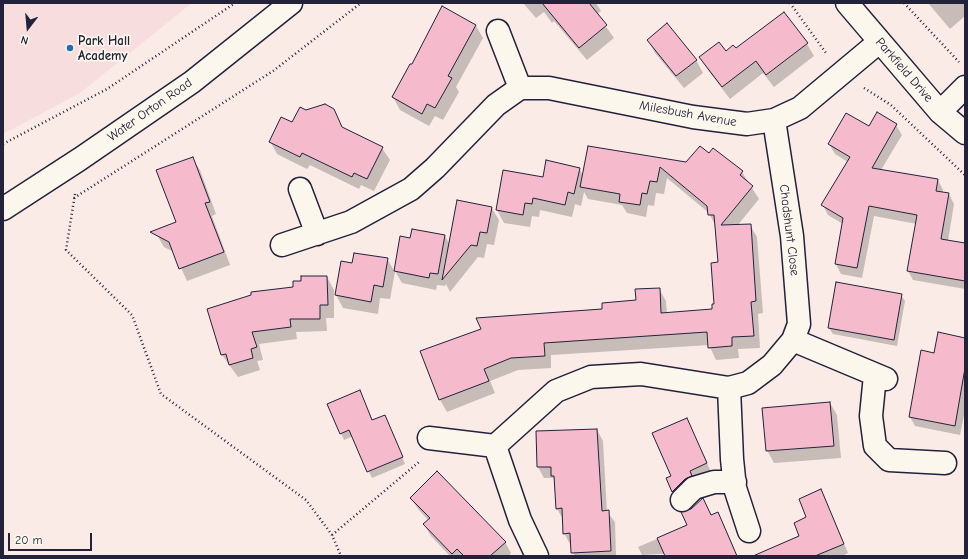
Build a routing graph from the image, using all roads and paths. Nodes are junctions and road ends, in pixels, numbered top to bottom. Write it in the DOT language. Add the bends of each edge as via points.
graph roads {
  1 [pos="235,3"];
  2 [pos="291,3"];
  3 [pos="361,3"];
  4 [pos="790,3"];
  5 [pos="847,3"];
  6 [pos="904,3"];
  7 [pos="498,31"];
  8 [pos="879,42"];
  9 [pos="960,63"];
  10 [pos="841,74"];
  11 [pos="965,87"];
  12 [pos="520,88"];
  13 [pos="940,112"];
  14 [pos="774,120"];
  15 [pos="965,133"];
  16 [pos="3,144"];
  17 [pos="80,159"];
  18 [pos="965,175"];
  19 [pos="300,189"];
  20 [pos="74,198"];
  21 [pos="3,209"];
  22 [pos="317,234"];
  23 [pos="282,245"];
  24 [pos="793,340"];
  25 [pos="729,388"];
  26 [pos="429,438"];
  27 [pos="495,446"];
  28 [pos="945,463"];
  29 [pos="735,482"];
  30 [pos="682,500"];
  31 [pos="749,531"];
  32 [pos="332,535"];
  33 [pos="341,556"];
  34 [pos="537,556"];
  1 -- 16 [label="path" via="107,89"];
  2 -- 17 [label="street, Water Orton Road" via="192,82"];
  3 -- 20 [label="path" via="273,71"];
  4 -- 10 [label="path"];
  5 -- 8 [label="street, Parkfield Drive"];
  6 -- 9 [label="path"];
  7 -- 12 [label="street"];
  8 -- 10 [label="street, Milesbush Avenue"];
  8 -- 13 [label="street, Parkfield Drive"];
  10 -- 14 [label="street, Milesbush Avenue" via="800,108"];
  10 -- 18 [label="path" via="890,105"];
  11 -- 13 [label="street"];
  12 -- 14 [label="street, Milesbush Avenue" via="549,88 693,117 732,122 748,124"];
  12 -- 22 [label="street" via="496,105 411,189 351,222"];
  13 -- 15 [label="street, Parkfield Drive"];
  14 -- 24 [label="street, Chadshunt Close" via="792,236 799,324"];
  17 -- 20 [label="path"];
  17 -- 21 [label="street, Water Orton Road"];
  19 -- 22 [label="street"];
  20 -- 32 [label="path" via="66,250 132,315 161,394 306,500"];
  22 -- 23 [label="street"];
  24 -- 25 [label="street, Chadshunt Close" via="772,365 748,383"];
  24 -- 28 [label="street" via="880,377 871,416 875,446 889,460"];
  25 -- 27 [label="street, Chadshunt Close" via="641,374 591,377 556,391"];
  25 -- 29 [label="street"];
  26 -- 27 [label="street"];
  26 -- 32 [label="path" via="425,456"];
  27 -- 34 [label="street" via="520,520"];
  29 -- 30 [label="street" via="714,482 694,488"];
  29 -- 31 [label="street"];
  32 -- 33 [label="path"];
}
